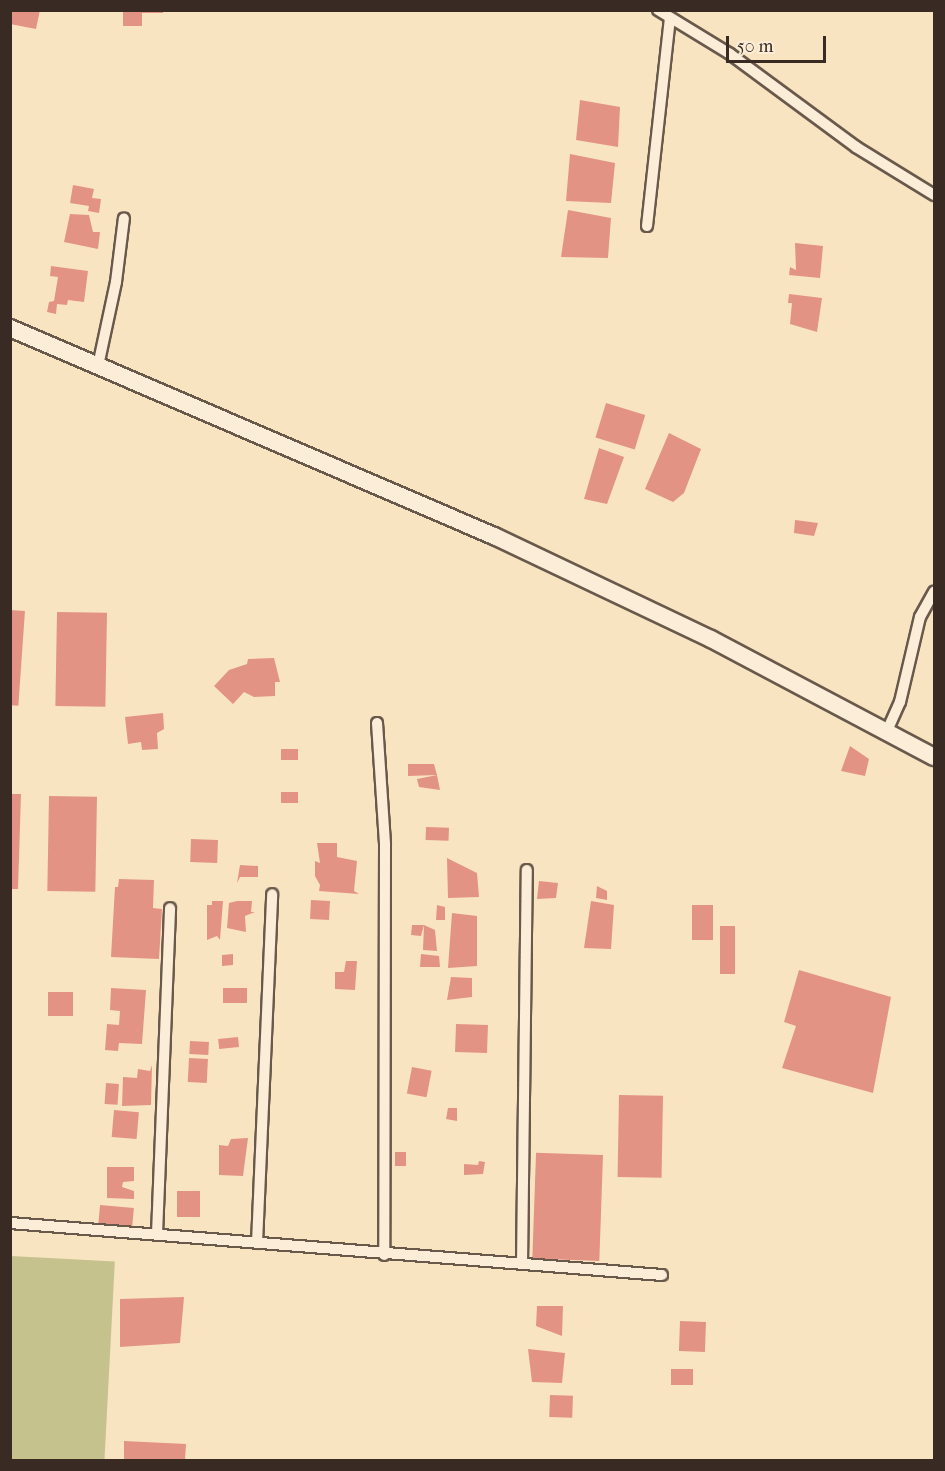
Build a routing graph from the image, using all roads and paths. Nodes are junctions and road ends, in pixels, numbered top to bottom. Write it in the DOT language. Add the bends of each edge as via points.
graph roads {
  1 [pos="658,10"];
  2 [pos="670,18"];
  3 [pos="934,195"];
  4 [pos="124,218"];
  5 [pos="647,226"];
  6 [pos="10,328"];
  7 [pos="98,366"];
  8 [pos="934,591"];
  9 [pos="377,723"];
  10 [pos="887,731"];
  11 [pos="934,757"];
  12 [pos="527,870"];
  13 [pos="272,894"];
  14 [pos="170,908"];
  15 [pos="10,1223"];
  16 [pos="157,1234"];
  17 [pos="257,1243"];
  18 [pos="384,1255"];
  19 [pos="522,1263"];
  20 [pos="662,1275"];
  1 -- 2 [label="street"];
  2 -- 3 [label="street" via="730,54 856,147"];
  2 -- 5 [label="street"];
  4 -- 7 [label="street" via="116,282"];
  6 -- 7 [label="street"];
  7 -- 10 [label="street" via="494,536 711,639"];
  8 -- 10 [label="street" via="920,617 900,702"];
  9 -- 18 [label="street" via="385,845"];
  10 -- 11 [label="street"];
  12 -- 19 [label="street"];
  13 -- 17 [label="street"];
  14 -- 16 [label="street"];
  15 -- 16 [label="street"];
  16 -- 17 [label="street"];
  17 -- 18 [label="street"];
  18 -- 19 [label="street"];
  19 -- 20 [label="street"];
}
